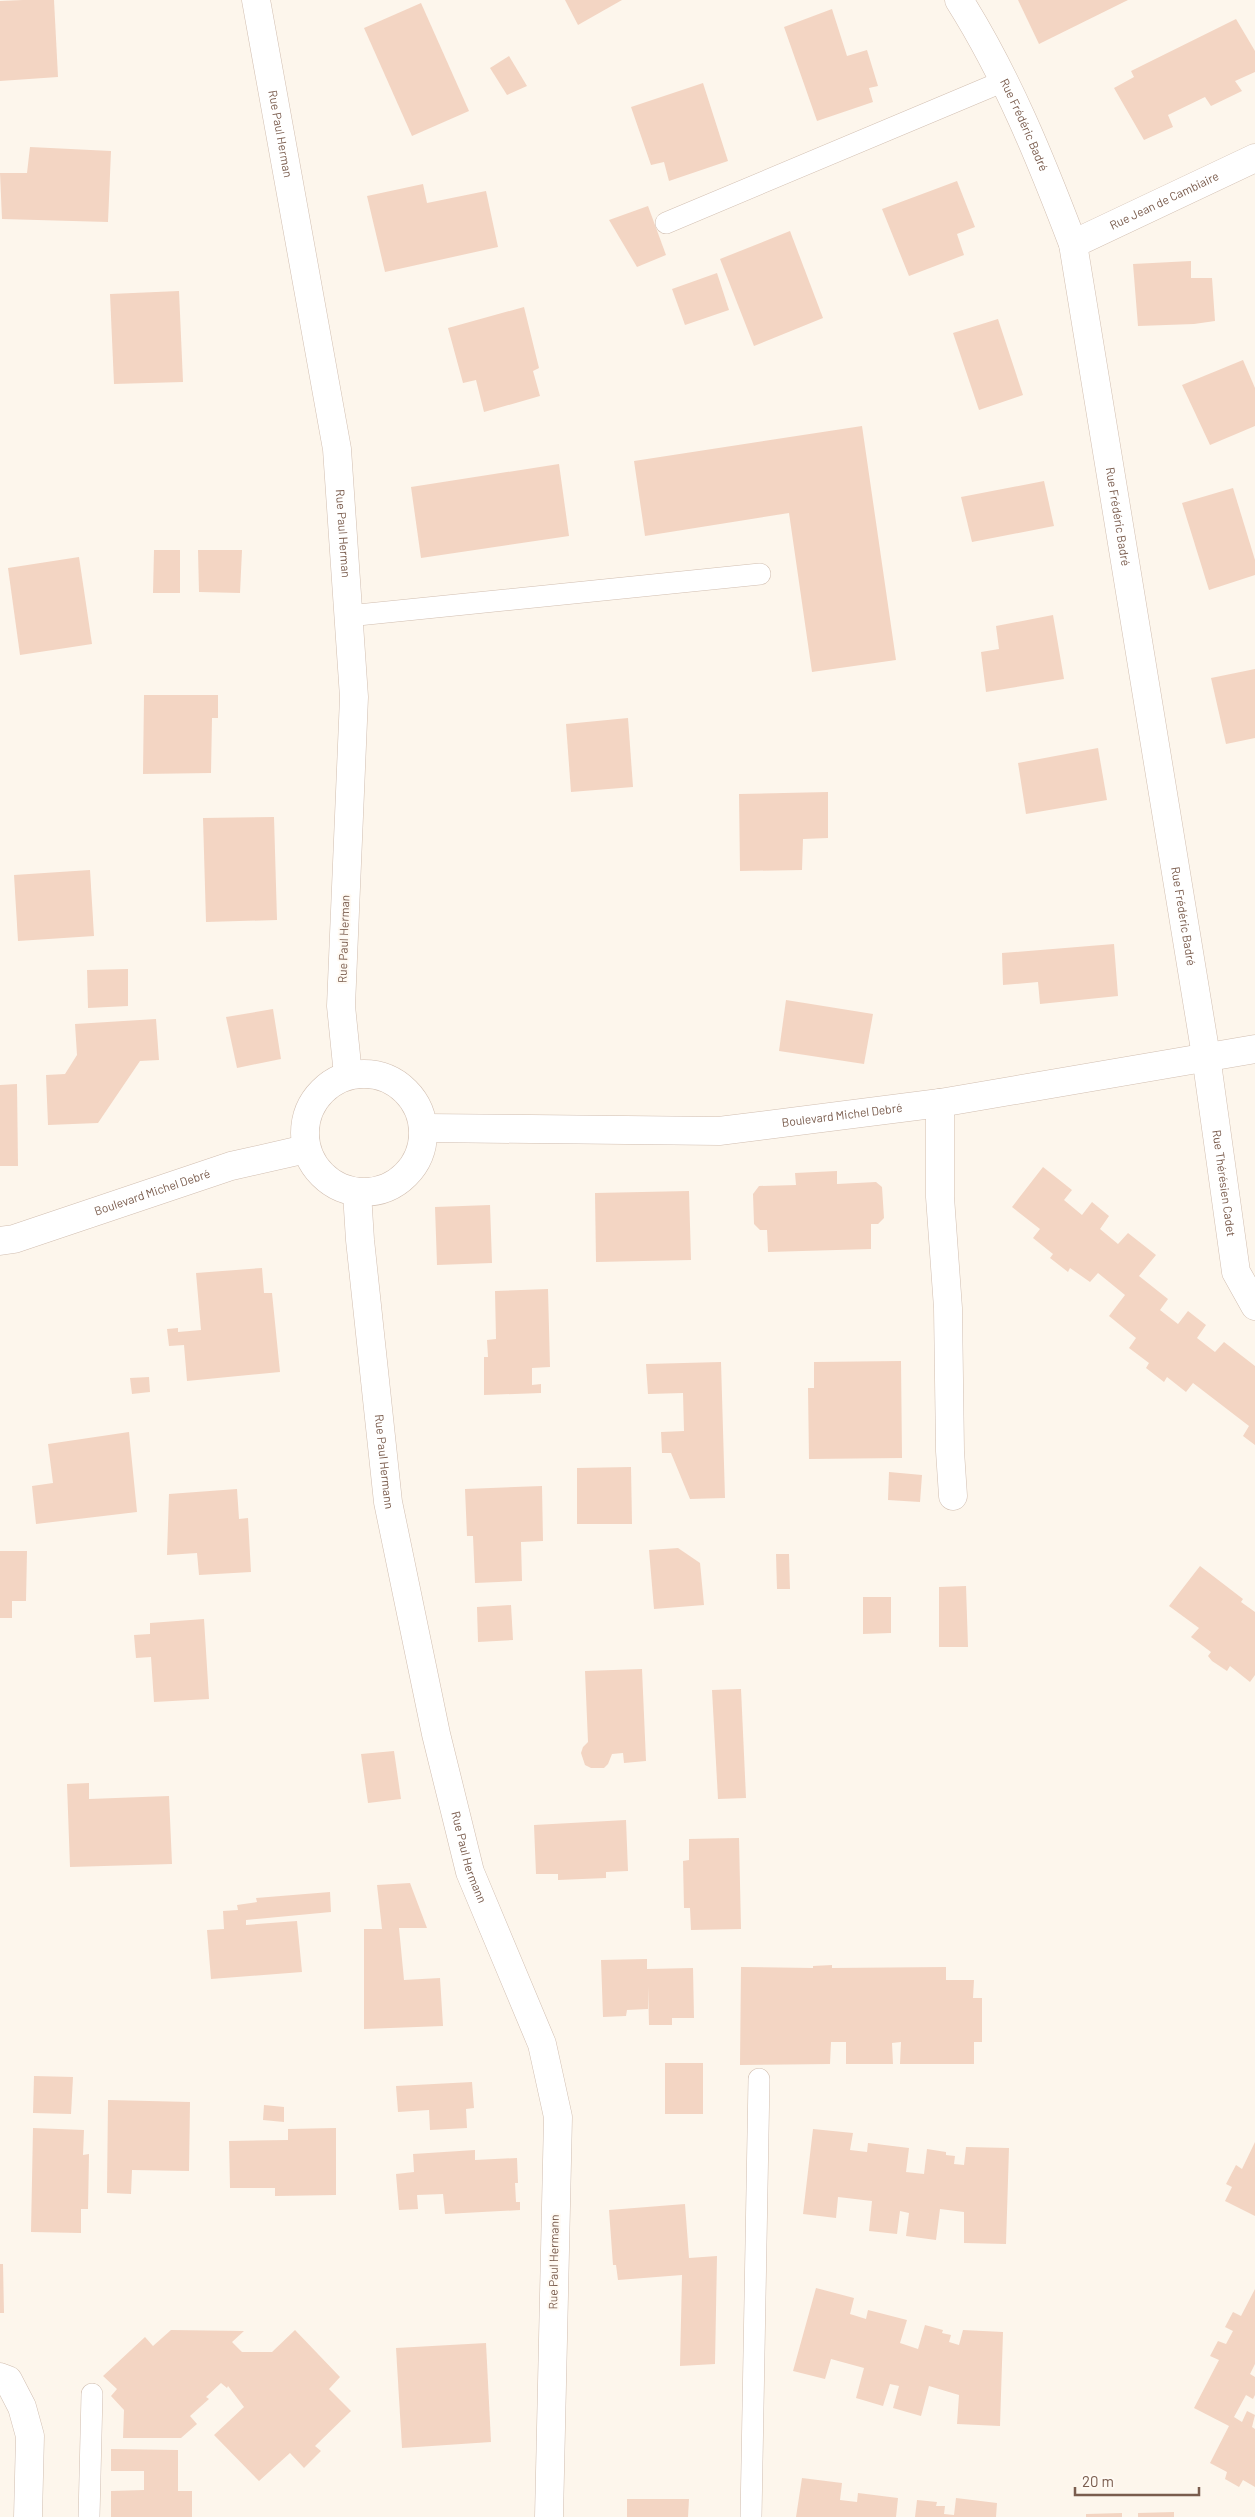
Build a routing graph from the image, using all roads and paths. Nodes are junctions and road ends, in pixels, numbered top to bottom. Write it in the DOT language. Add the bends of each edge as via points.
graph roads {
  1 [pos="256,0"];
  2 [pos="959,0"];
  3 [pos="1004,81"];
  4 [pos="1255,158"];
  5 [pos="666,224"];
  6 [pos="1073,244"];
  7 [pos="760,574"];
  8 [pos="348,616"];
  9 [pos="1255,1049"];
  10 [pos="1206,1056"];
  11 [pos="348,1075"];
  12 [pos="940,1103"];
  13 [pos="424,1128"];
  14 [pos="306,1149"];
  15 [pos="357,1193"];
  16 [pos="0,1241"];
  17 [pos="1255,1306"];
  18 [pos="953,1496"];
  19 [pos="759,2079"];
  20 [pos="0,2377"];
  21 [pos="92,2394"];
  22 [pos="28,2517"];
  23 [pos="89,2517"];
  24 [pos="548,2517"];
  25 [pos="751,2517"];
  1 -- 8 [label="street, Rue Paul Herman" via="337,449"];
  2 -- 3 [label="street, Rue Frédéric Badré"];
  3 -- 5 [label="lane"];
  3 -- 6 [label="street, Rue Frédéric Badré"];
  4 -- 6 [label="street, Rue Jean de Cambiaire"];
  6 -- 10 [label="street, Rue Frédéric Badré"];
  7 -- 8 [label="lane"];
  8 -- 11 [label="street, Rue Paul Herman" via="354,696 341,1006"];
  9 -- 10 [label="street, Boulevard Michel Debré"];
  10 -- 12 [label="street, Boulevard Michel Debré"];
  10 -- 17 [label="street, Rue Thérésien Cadet" via="1236,1272"];
  11 -- 13 [label="street" via="375,1074 399,1084 416,1104"];
  11 -- 14 [label="street" via="328,1086 312,1104 304,1125"];
  12 -- 13 [label="street, Boulevard Michel Debré" via="719,1130"];
  12 -- 18 [label="street" via="940,1197 948,1308"];
  13 -- 15 [label="street" via="420,1154 406,1176 384,1190"];
  14 -- 15 [label="street" via="313,1165 325,1179"];
  14 -- 16 [label="street, Boulevard Michel Debré" via="231,1166"];
  15 -- 24 [label="street, Rue Paul Hermann" via="388,1502 436,1734 470,1872 542,2044 558,2117"];
  19 -- 25 [label="lane"];
  20 -- 22 [label="street" via="8,2380 22,2407 30,2436"];
  21 -- 23 [label="lane"];
}
